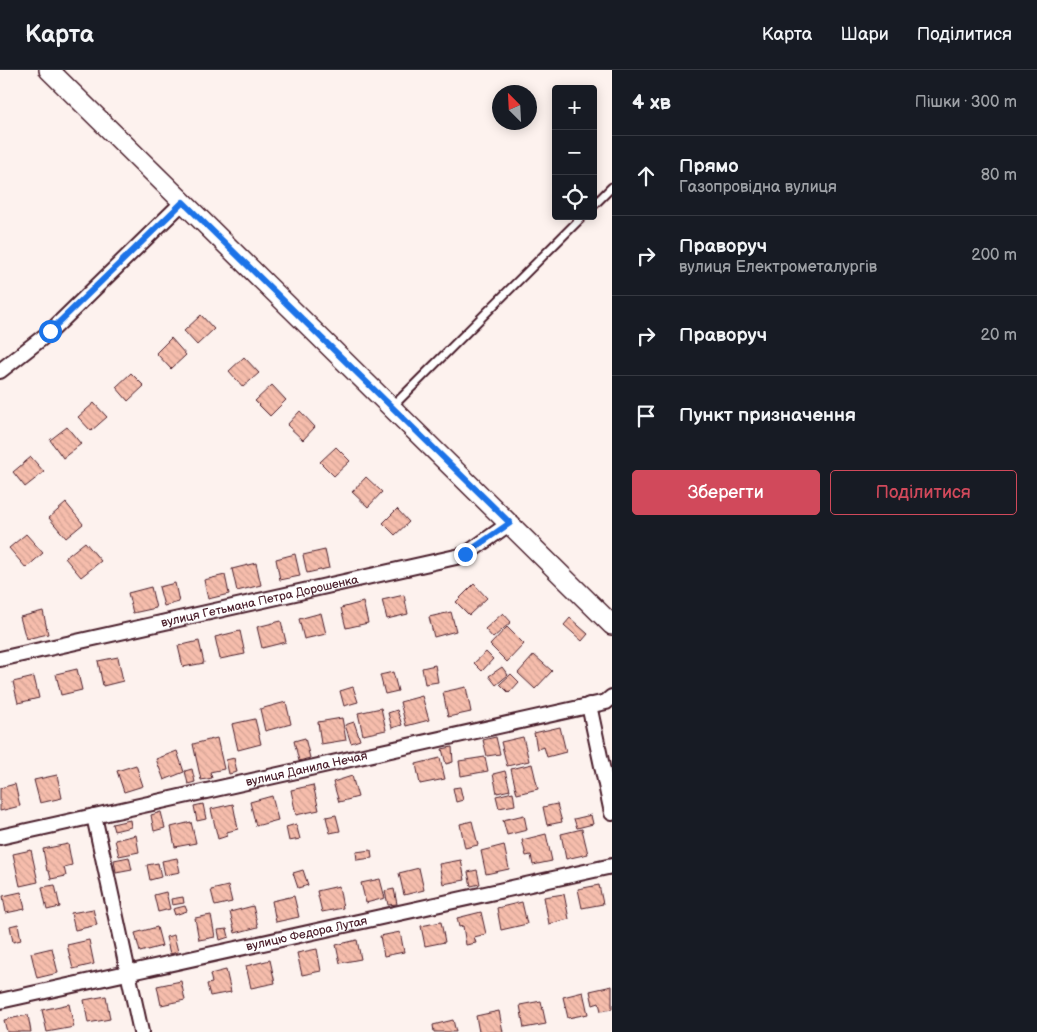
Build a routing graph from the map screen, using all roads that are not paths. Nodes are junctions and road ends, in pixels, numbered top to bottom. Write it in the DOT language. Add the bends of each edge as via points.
graph roads {
  1 [pos="49,70"];
  2 [pos="612,187"];
  3 [pos="183,202"];
  4 [pos="597,202"];
  5 [pos="579,220"];
  6 [pos="0,371"];
  7 [pos="392,407"];
  8 [pos="510,523"];
  9 [pos="612,624"];
  10 [pos="0,660"];
  11 [pos="612,697"];
  12 [pos="589,705"];
  13 [pos="612,813"];
  14 [pos="94,816"];
  15 [pos="0,837"];
  16 [pos="612,866"];
  17 [pos="128,973"];
  18 [pos="0,1001"];
  19 [pos="141,1032"];
  1 -- 3 [label="main road"];
  2 -- 4 [label="lane"];
  3 -- 6 [label="street" via="50,331"];
  3 -- 7 [label="main road"];
  5 -- 7 [label="lane"];
  7 -- 8 [label="main road"];
  8 -- 9 [label="main road"];
  8 -- 10 [label="street, вулиця Гетьмана Петра Дорошенка" via="465,554"];
  11 -- 12 [label="street, вулиця Данила Нечая" via="606,702"];
  12 -- 13 [label="street"];
  12 -- 14 [label="street, вулиця Данила Нечая"];
  14 -- 15 [label="street, вулиця Данила Нечая"];
  14 -- 17 [label="street"];
  16 -- 17 [label="street, вулицю Федора Лутая"];
  17 -- 18 [label="street, вулицю Федора Лутая"];
  17 -- 19 [label="street"];
}
